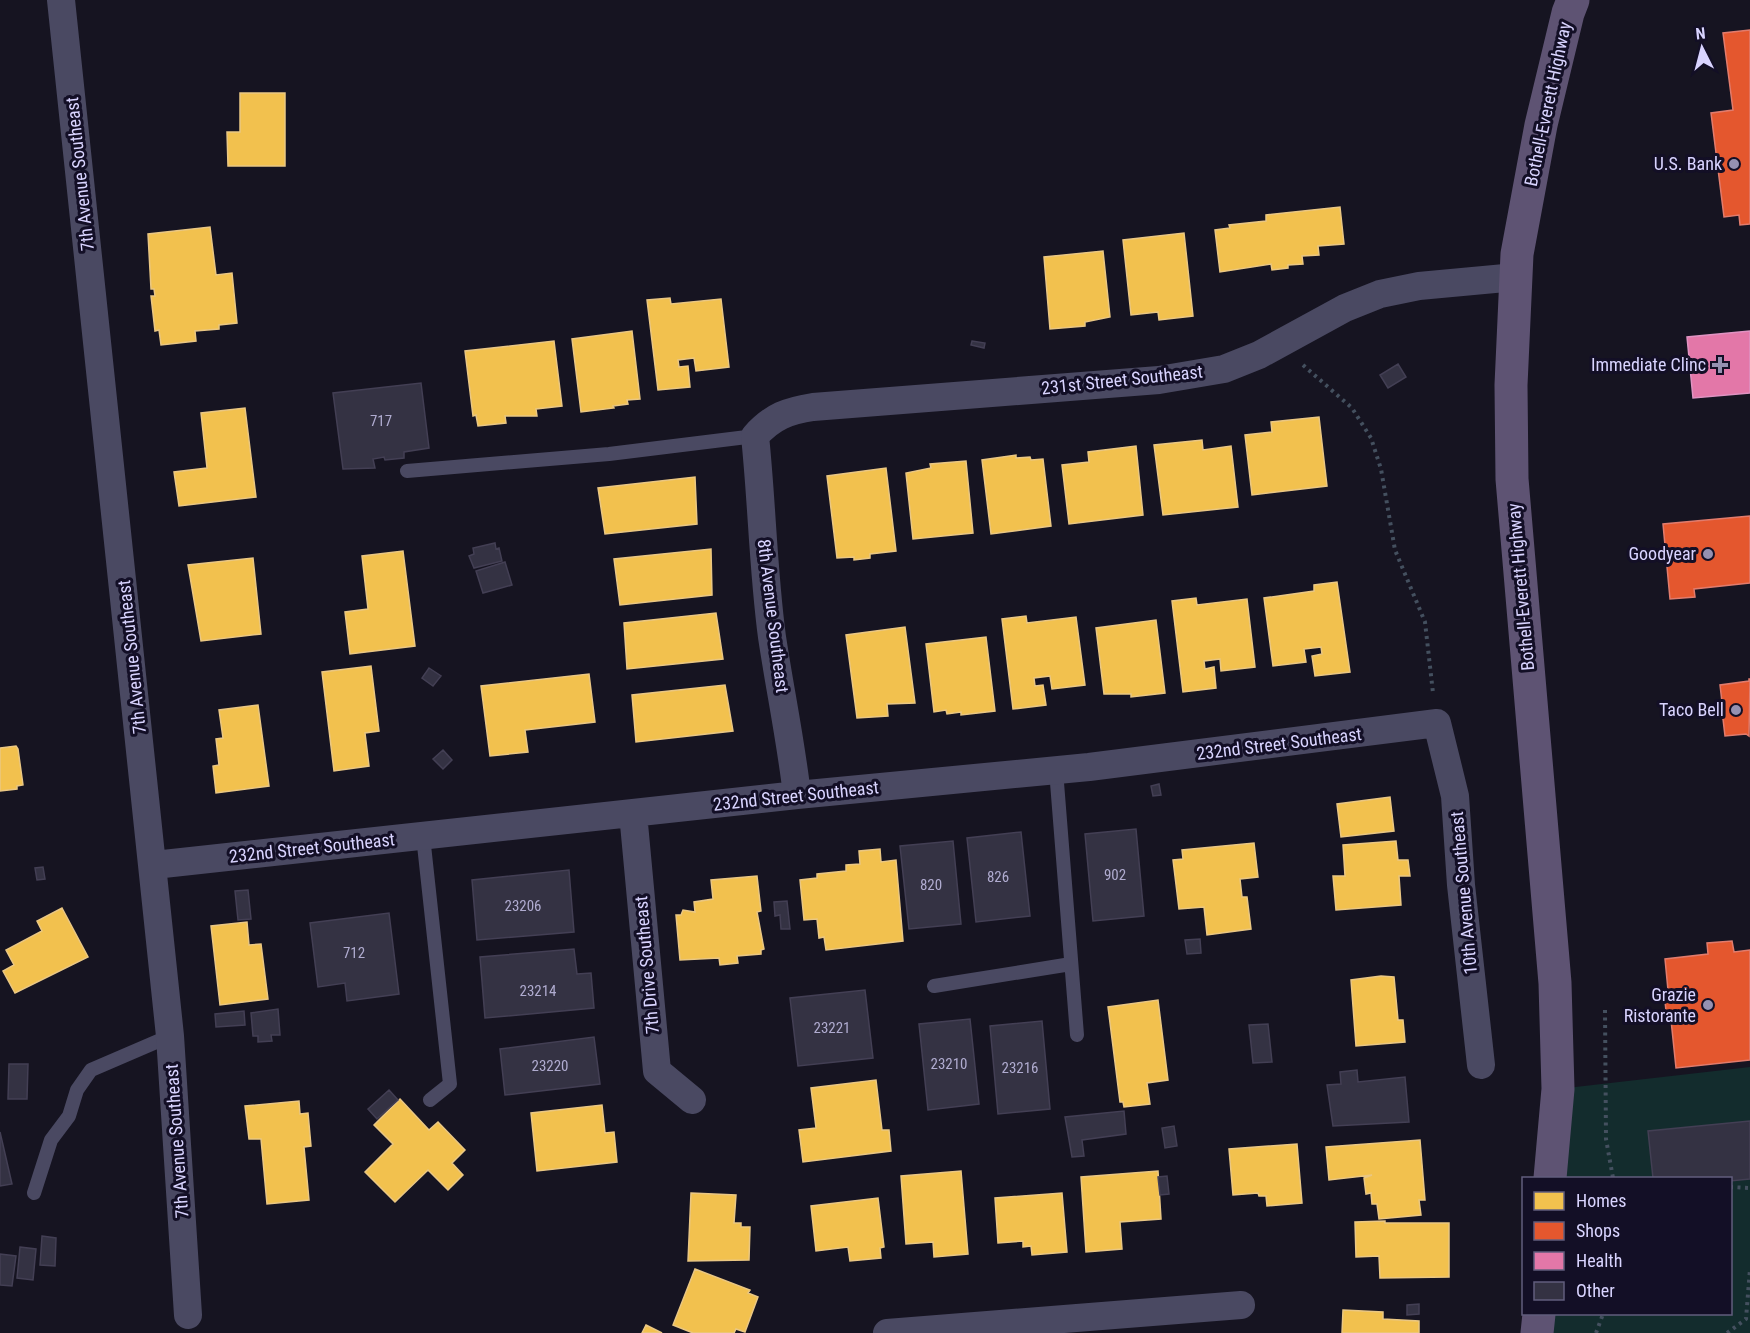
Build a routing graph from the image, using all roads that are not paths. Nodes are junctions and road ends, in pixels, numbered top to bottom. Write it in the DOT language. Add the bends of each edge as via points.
graph roads {
  1 [pos="61,0"];
  2 [pos="1574,0"];
  3 [pos="1516,277"];
  4 [pos="755,436"];
  5 [pos="407,471"];
  6 [pos="1437,723"];
  7 [pos="1056,770"];
  8 [pos="797,795"];
  9 [pos="633,813"];
  10 [pos="423,836"];
  11 [pos="154,865"];
  12 [pos="1071,964"];
  13 [pos="934,986"];
  14 [pos="1077,1035"];
  15 [pos="170,1036"];
  16 [pos="1480,1065"];
  17 [pos="692,1100"];
  18 [pos="430,1101"];
  19 [pos="1550,1177"];
  20 [pos="34,1193"];
  21 [pos="1241,1305"];
  22 [pos="188,1315"];
  23 [pos="1539,1315"];
  24 [pos="888,1333"];
  25 [pos="1537,1333"];
  1 -- 11 [label="street, 7th Avenue Southeast"];
  2 -- 3 [label="main road, Bothell-Everett Highway" via="1541,124"];
  3 -- 4 [label="street, 231st Street Southeast" via="1419,286 1380,294 1224,369 1159,380 813,406 784,412"];
  3 -- 19 [label="main road, Bothell-Everett Highway" via="1512,479 1555,983 1558,1089"];
  4 -- 5 [label="lane" via="609,454"];
  4 -- 8 [label="street, 8th Avenue Southeast" via="772,637"];
  6 -- 7 [label="street, 232nd Street Southeast"];
  6 -- 16 [label="street, 10th Avenue Southeast" via="1455,796"];
  7 -- 8 [label="street, 232nd Street Southeast"];
  7 -- 12 [label="lane"];
  8 -- 9 [label="street, 232nd Street Southeast"];
  9 -- 10 [label="street, 232nd Street Southeast"];
  9 -- 17 [label="street, 7th Drive Southeast" via="657,1071"];
  10 -- 11 [label="street, 232nd Street Southeast"];
  10 -- 18 [label="lane" via="450,1084"];
  11 -- 15 [label="street, 7th Avenue Southeast"];
  12 -- 13 [label="lane"];
  12 -- 14 [label="lane"];
  15 -- 20 [label="lane" via="90,1070 69,1116 51,1140"];
  15 -- 22 [label="street, 7th Avenue Southeast"];
  21 -- 24 [label="street"];
  23 -- 25 [label="main road"];
}
